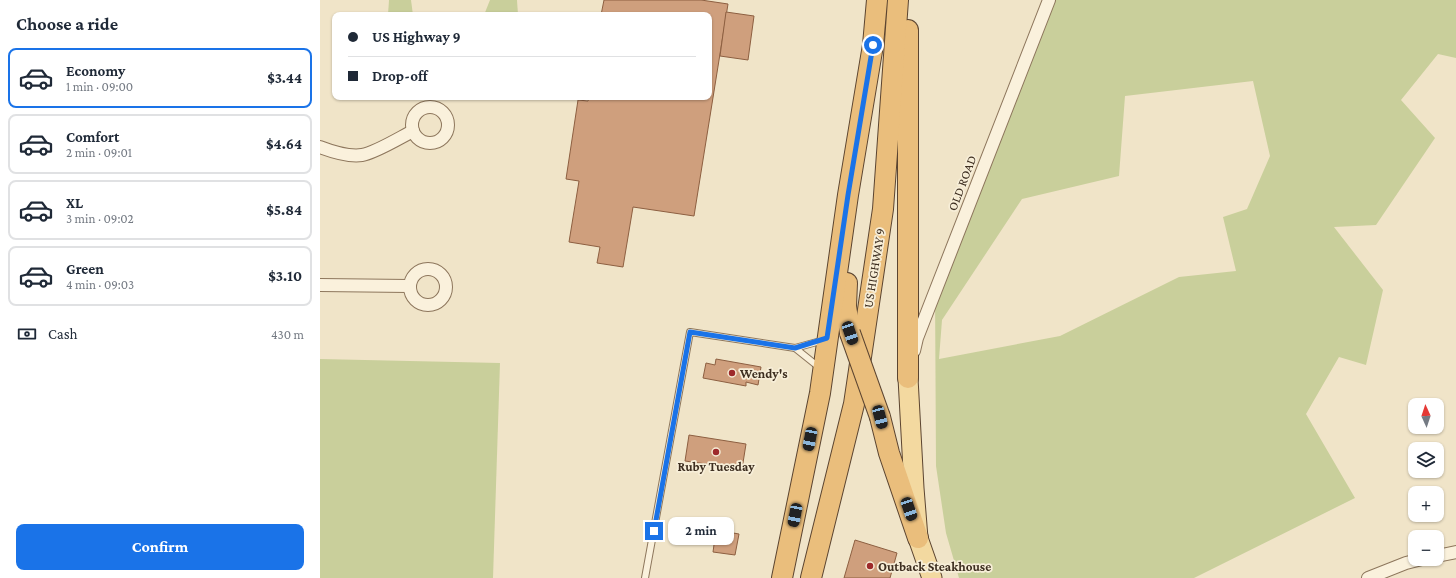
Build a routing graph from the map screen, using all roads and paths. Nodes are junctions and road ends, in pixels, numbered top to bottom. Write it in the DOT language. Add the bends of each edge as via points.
graph roads {
  1 [pos="877,0"];
  2 [pos="898,0"];
  3 [pos="903,0"];
  4 [pos="1049,0"];
  5 [pos="413,131"];
  6 [pos="320,147"];
  7 [pos="848,195"];
  8 [pos="320,285"];
  9 [pos="410,286"];
  10 [pos="827,338"];
  11 [pos="795,348"];
  12 [pos="823,370"];
  13 [pos="908,378"];
  14 [pos="918,538"];
  15 [pos="1456,552"];
  16 [pos="1444,555"];
  17 [pos="1408,562"];
  18 [pos="645,578"];
  19 [pos="782,578"];
  20 [pos="811,578"];
  21 [pos="932,578"];
  22 [pos="1368,578"];
  1 -- 7 [label="highway" via="873,45"];
  2 -- 20 [label="highway, US HIGHWAY 9" via="883,209 854,404"];
  3 -- 13 [label="highway" via="908,33"];
  4 -- 13 [label="street, OLD ROAD" via="917,338"];
  5 -- 6 [label="street" via="363,155 340,154"];
  7 -- 10 [label="highway"];
  7 -- 14 [label="highway, bridge" via="846,306 850,333 880,417 889,453"];
  8 -- 9 [label="street"];
  10 -- 11 [label="lane"];
  10 -- 12 [label="highway"];
  11 -- 12 [label="lane"];
  11 -- 18 [label="lane" via="690,332"];
  12 -- 19 [label="highway"];
  13 -- 14 [label="main road"];
  14 -- 21 [label="main road"];
  15 -- 16 [label="street"];
  17 -- 22 [label="street"];
}
